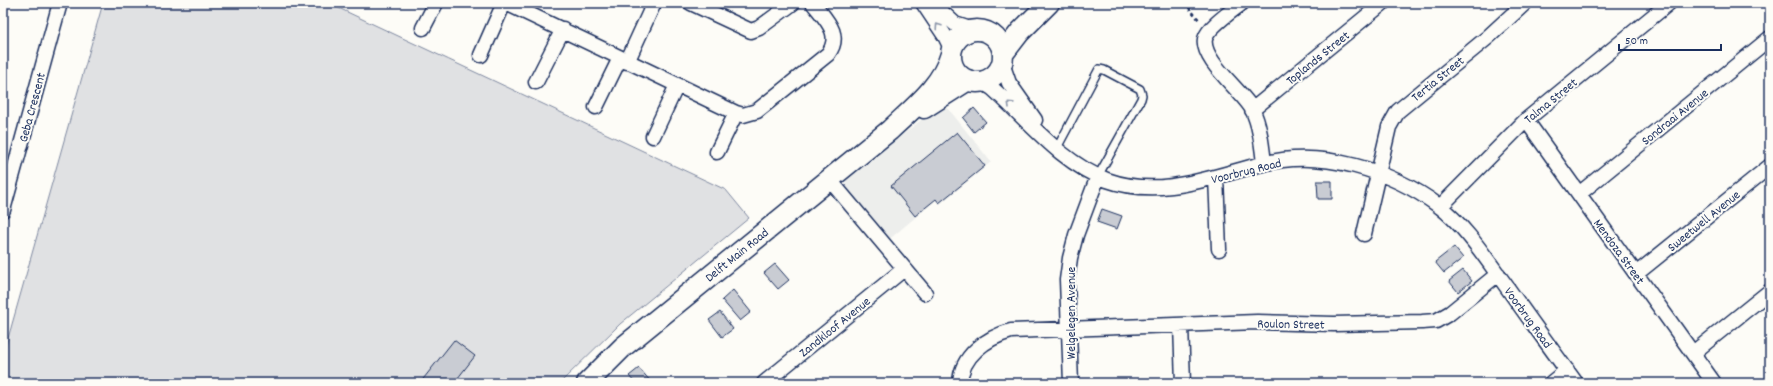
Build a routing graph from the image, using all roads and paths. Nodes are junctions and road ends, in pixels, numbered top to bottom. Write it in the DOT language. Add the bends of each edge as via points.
graph roads {
  1 [pos="60,3"];
  2 [pos="436,3"];
  3 [pos="505,3"];
  4 [pos="654,3"];
  5 [pos="691,3"];
  6 [pos="793,3"];
  7 [pos="814,3"];
  8 [pos="923,3"];
  9 [pos="932,3"];
  10 [pos="1042,3"];
  11 [pos="1049,3"];
  12 [pos="1185,3"];
  13 [pos="1242,3"];
  14 [pos="1383,3"];
  15 [pos="1525,3"];
  16 [pos="1669,3"];
  17 [pos="1204,26"];
  18 [pos="423,28"];
  19 [pos="563,29"];
  20 [pos="979,31"];
  21 [pos="1770,38"];
  22 [pos="951,52"];
  23 [pos="481,55"];
  24 [pos="1002,59"];
  25 [pos="623,60"];
  26 [pos="973,81"];
  27 [pos="536,82"];
  28 [pos="677,85"];
  29 [pos="596,107"];
  30 [pos="1252,110"];
  31 [pos="736,113"];
  32 [pos="1526,120"];
  33 [pos="890,130"];
  34 [pos="653,136"];
  35 [pos="1052,144"];
  36 [pos="717,152"];
  37 [pos="1264,163"];
  38 [pos="1770,166"];
  39 [pos="1378,173"];
  40 [pos="1098,176"];
  41 [pos="1216,177"];
  42 [pos="829,179"];
  43 [pos="1579,194"];
  44 [pos="1440,207"];
  45 [pos="3,210"];
  46 [pos="1364,234"];
  47 [pos="1219,249"];
  48 [pos="904,269"];
  49 [pos="1498,274"];
  50 [pos="1636,274"];
  51 [pos="1770,291"];
  52 [pos="924,292"];
  53 [pos="1181,325"];
  54 [pos="1068,330"];
  55 [pos="1693,353"];
  56 [pos="1567,370"];
  57 [pos="587,383"];
  58 [pos="764,383"];
  59 [pos="960,383"];
  60 [pos="1071,383"];
  61 [pos="1183,383"];
  62 [pos="1552,383"];
  63 [pos="1576,383"];
  64 [pos="1714,383"];
  1 -- 45 [label="street, Geba Crescent"];
  2 -- 18 [label="street"];
  3 -- 19 [label="street"];
  3 -- 23 [label="street"];
  4 -- 25 [label="street"];
  5 -- 6 [label="street" via="752,31 760,28"];
  7 -- 31 [label="street" via="834,32 832,49 757,111 743,115"];
  22 -- 8 [label="street, one-way" via="945,36"];
  9 -- 20 [label="street" via="955,24"];
  10 -- 20 [label="street" via="1004,27"];
  11 -- 24 [label="street" via="1020,32"];
  12 -- 17 [label="path"];
  13 -- 30 [label="street" via="1211,29 1205,44 1208,56"];
  14 -- 30 [label="street, Toplands Street"];
  15 -- 39 [label="street, Tertia Street" via="1398,111 1389,127"];
  16 -- 32 [label="street, Talma Street"];
  19 -- 25 [label="street"];
  19 -- 27 [label="street"];
  20 -- 22 [label="street" via="959,37"];
  20 -- 24 [label="street" via="990,34 999,43"];
  21 -- 43 [label="street, Sondraai Avenue"];
  22 -- 26 [label="street" via="957,73"];
  22 -- 33 [label="street, Delft Main Road" via="948,66 941,77"];
  24 -- 26 [label="street" via="998,71 992,77"];
  24 -- 35 [label="street, Voorbrug Road" via="1009,83"];
  25 -- 28 [label="street"];
  25 -- 29 [label="street"];
  26 -- 33 [label="street, Delft Main Road"];
  35 -- 26 [label="street, Voorbrug Road, one-way" via="992,88"];
  28 -- 31 [label="street"];
  28 -- 34 [label="street"];
  30 -- 37 [label="street" via="1262,145"];
  31 -- 36 [label="street"];
  32 -- 43 [label="street, Mendoza Street"];
  32 -- 44 [label="street, Talma Street"];
  33 -- 42 [label="street, Delft Main Road"];
  35 -- 40 [label="street, Voorbrug Road" via="1077,164"];
  35 -- 40 [label="lane" via="1088,92 1099,69 1140,89 1141,99"];
  37 -- 39 [label="street, Voorbrug Road" via="1322,160"];
  37 -- 41 [label="street, Voorbrug Road"];
  38 -- 50 [label="street, Sweetwell Avenue"];
  39 -- 44 [label="street, Voorbrug Road" via="1412,188"];
  39 -- 46 [label="street, Tertia Street"];
  40 -- 41 [label="street, Voorbrug Road" via="1119,184 1154,188"];
  40 -- 54 [label="street, Welgelegen Avenue" via="1070,258 1067,280"];
  41 -- 47 [label="street"];
  42 -- 48 [label="street"];
  42 -- 57 [label="street, Delft Main Road" via="623,347"];
  43 -- 50 [label="street, Mendoza Street"];
  44 -- 49 [label="street, Voorbrug Road" via="1471,239"];
  48 -- 52 [label="street"];
  48 -- 58 [label="street, Zandkloof Avenue"];
  49 -- 53 [label="street, Roulon Street" via="1450,313 1436,321"];
  49 -- 56 [label="street, Voorbrug Road"];
  50 -- 55 [label="street, Mendoza Street"];
  51 -- 55 [label="street"];
  53 -- 54 [label="street, Roulon Street"];
  53 -- 61 [label="street"];
  54 -- 59 [label="street, Roulon Street" via="1011,331 991,338 966,360 962,367"];
  54 -- 60 [label="street, Welgelegen Avenue"];
  55 -- 64 [label="street, Mendoza Street"];
  56 -- 62 [label="street"];
  56 -- 63 [label="street, Voorbrug Road"];
}
